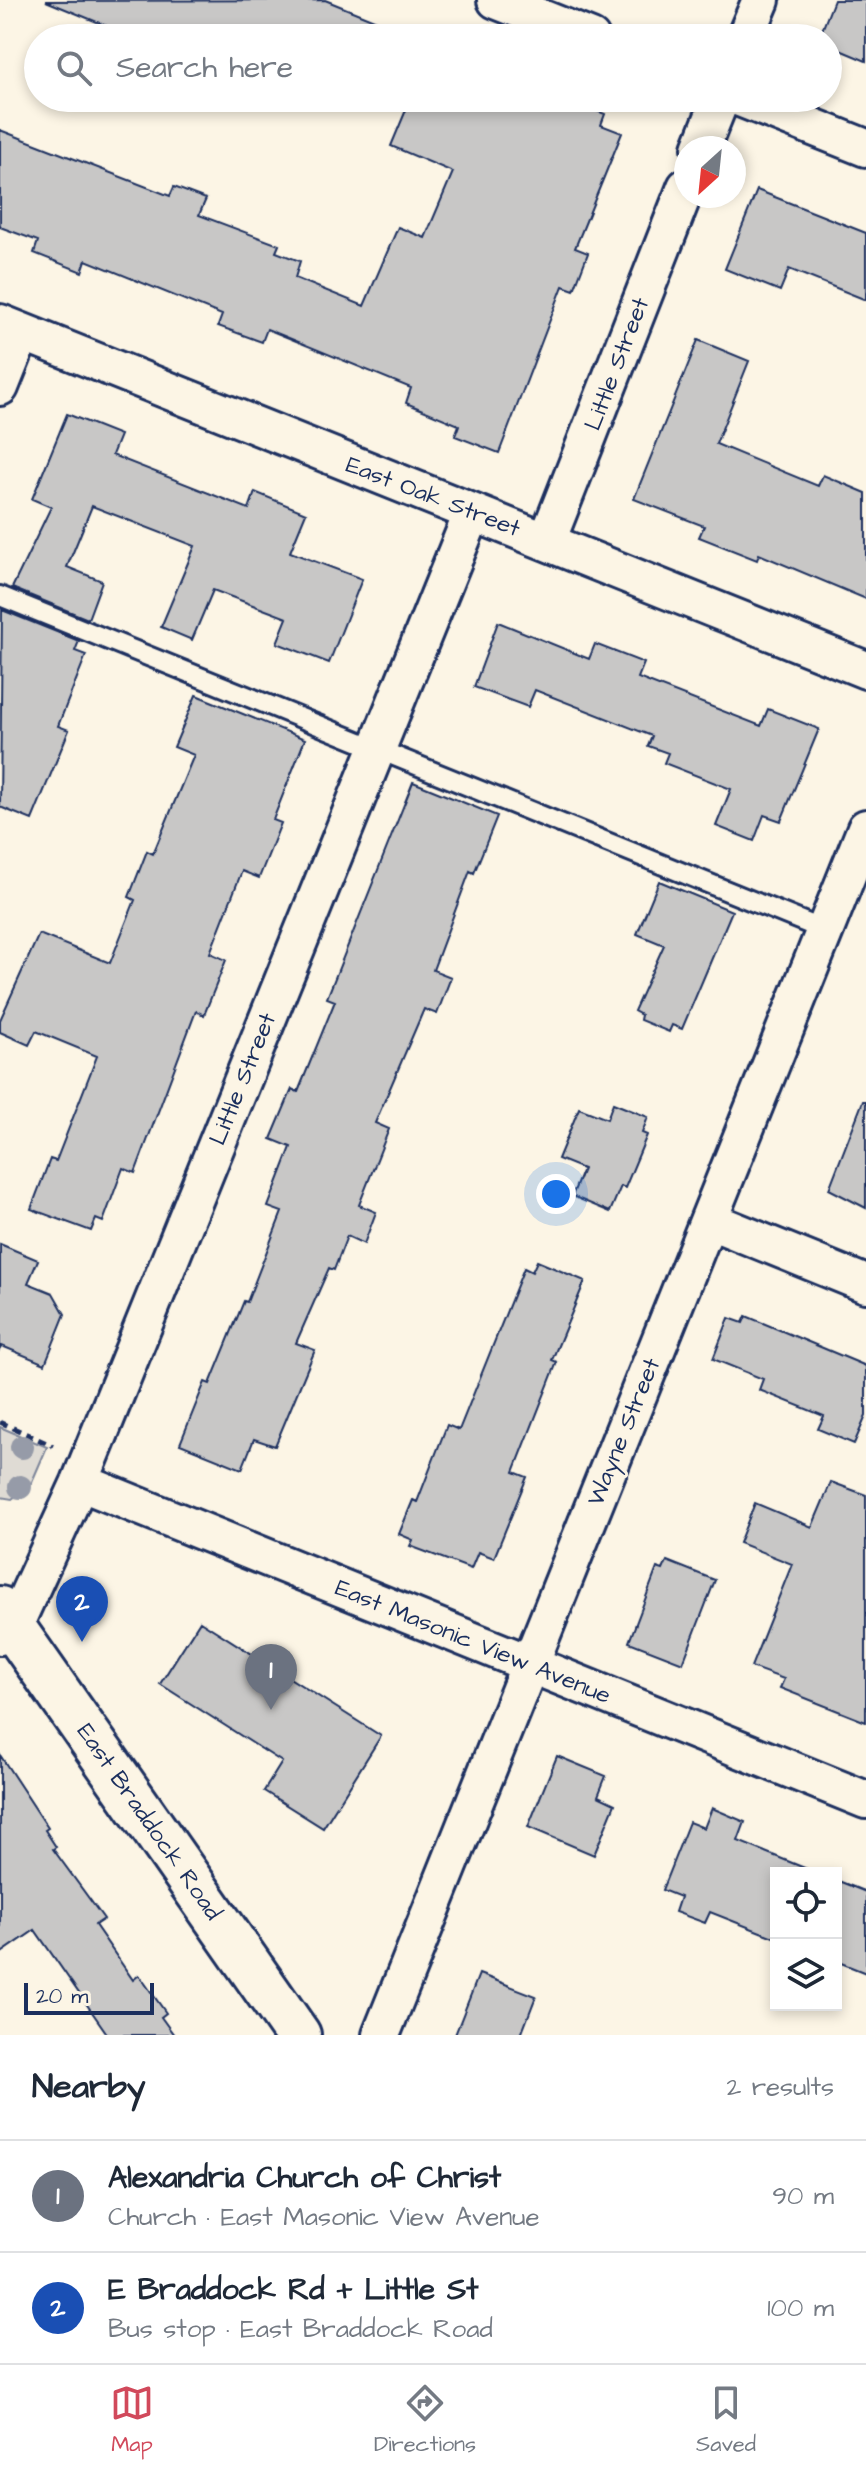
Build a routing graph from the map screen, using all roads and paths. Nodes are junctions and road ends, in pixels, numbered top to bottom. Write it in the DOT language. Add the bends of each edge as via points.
graph roads {
  1 [pos="496,0"];
  2 [pos="761,0"];
  3 [pos="556,24"];
  4 [pos="751,24"];
  5 [pos="715,112"];
  6 [pos="775,112"];
  7 [pos="706,136"];
  8 [pos="866,148"];
  9 [pos="678,208"];
  10 [pos="11,327"];
  11 [pos="0,387"];
  12 [pos="472,514"];
  13 [pos="547,541"];
  14 [pos="0,596"];
  15 [pos="866,670"];
  16 [pos="377,746"];
  17 [pos="866,828"];
  18 [pos="826,931"];
  19 [pos="711,1221"];
  20 [pos="866,1284"];
  21 [pos="0,1422"];
  22 [pos="53,1446"];
  23 [pos="80,1482"];
  24 [pos="4,1624"];
  25 [pos="528,1665"];
  26 [pos="866,1800"];
  27 [pos="298,2035"];
  28 [pos="381,2035"];
  1 -- 3 [label="street"];
  2 -- 4 [label="street"];
  5 -- 7 [label="street"];
  6 -- 8 [label="street"];
  9 -- 13 [label="street, Little Street"];
  10 -- 11 [label="street"];
  10 -- 12 [label="street, East Oak Street"];
  12 -- 13 [label="street, East Oak Street"];
  12 -- 16 [label="street, Little Street"];
  13 -- 15 [label="street, East Oak Street"];
  14 -- 16 [label="lane"];
  16 -- 18 [label="lane"];
  16 -- 23 [label="street, Little Street"];
  17 -- 18 [label="street, Wayne Street"];
  18 -- 19 [label="street, Wayne Street"];
  19 -- 20 [label="street"];
  19 -- 25 [label="street, Wayne Street"];
  21 -- 22 [label="path"];
  23 -- 24 [label="street, Little Street"];
  23 -- 25 [label="street, East Masonic View Avenue"];
  24 -- 27 [label="main road, East Braddock Road"];
  25 -- 26 [label="street, East Masonic View Avenue"];
  25 -- 28 [label="street, Wayne Street"];
}
